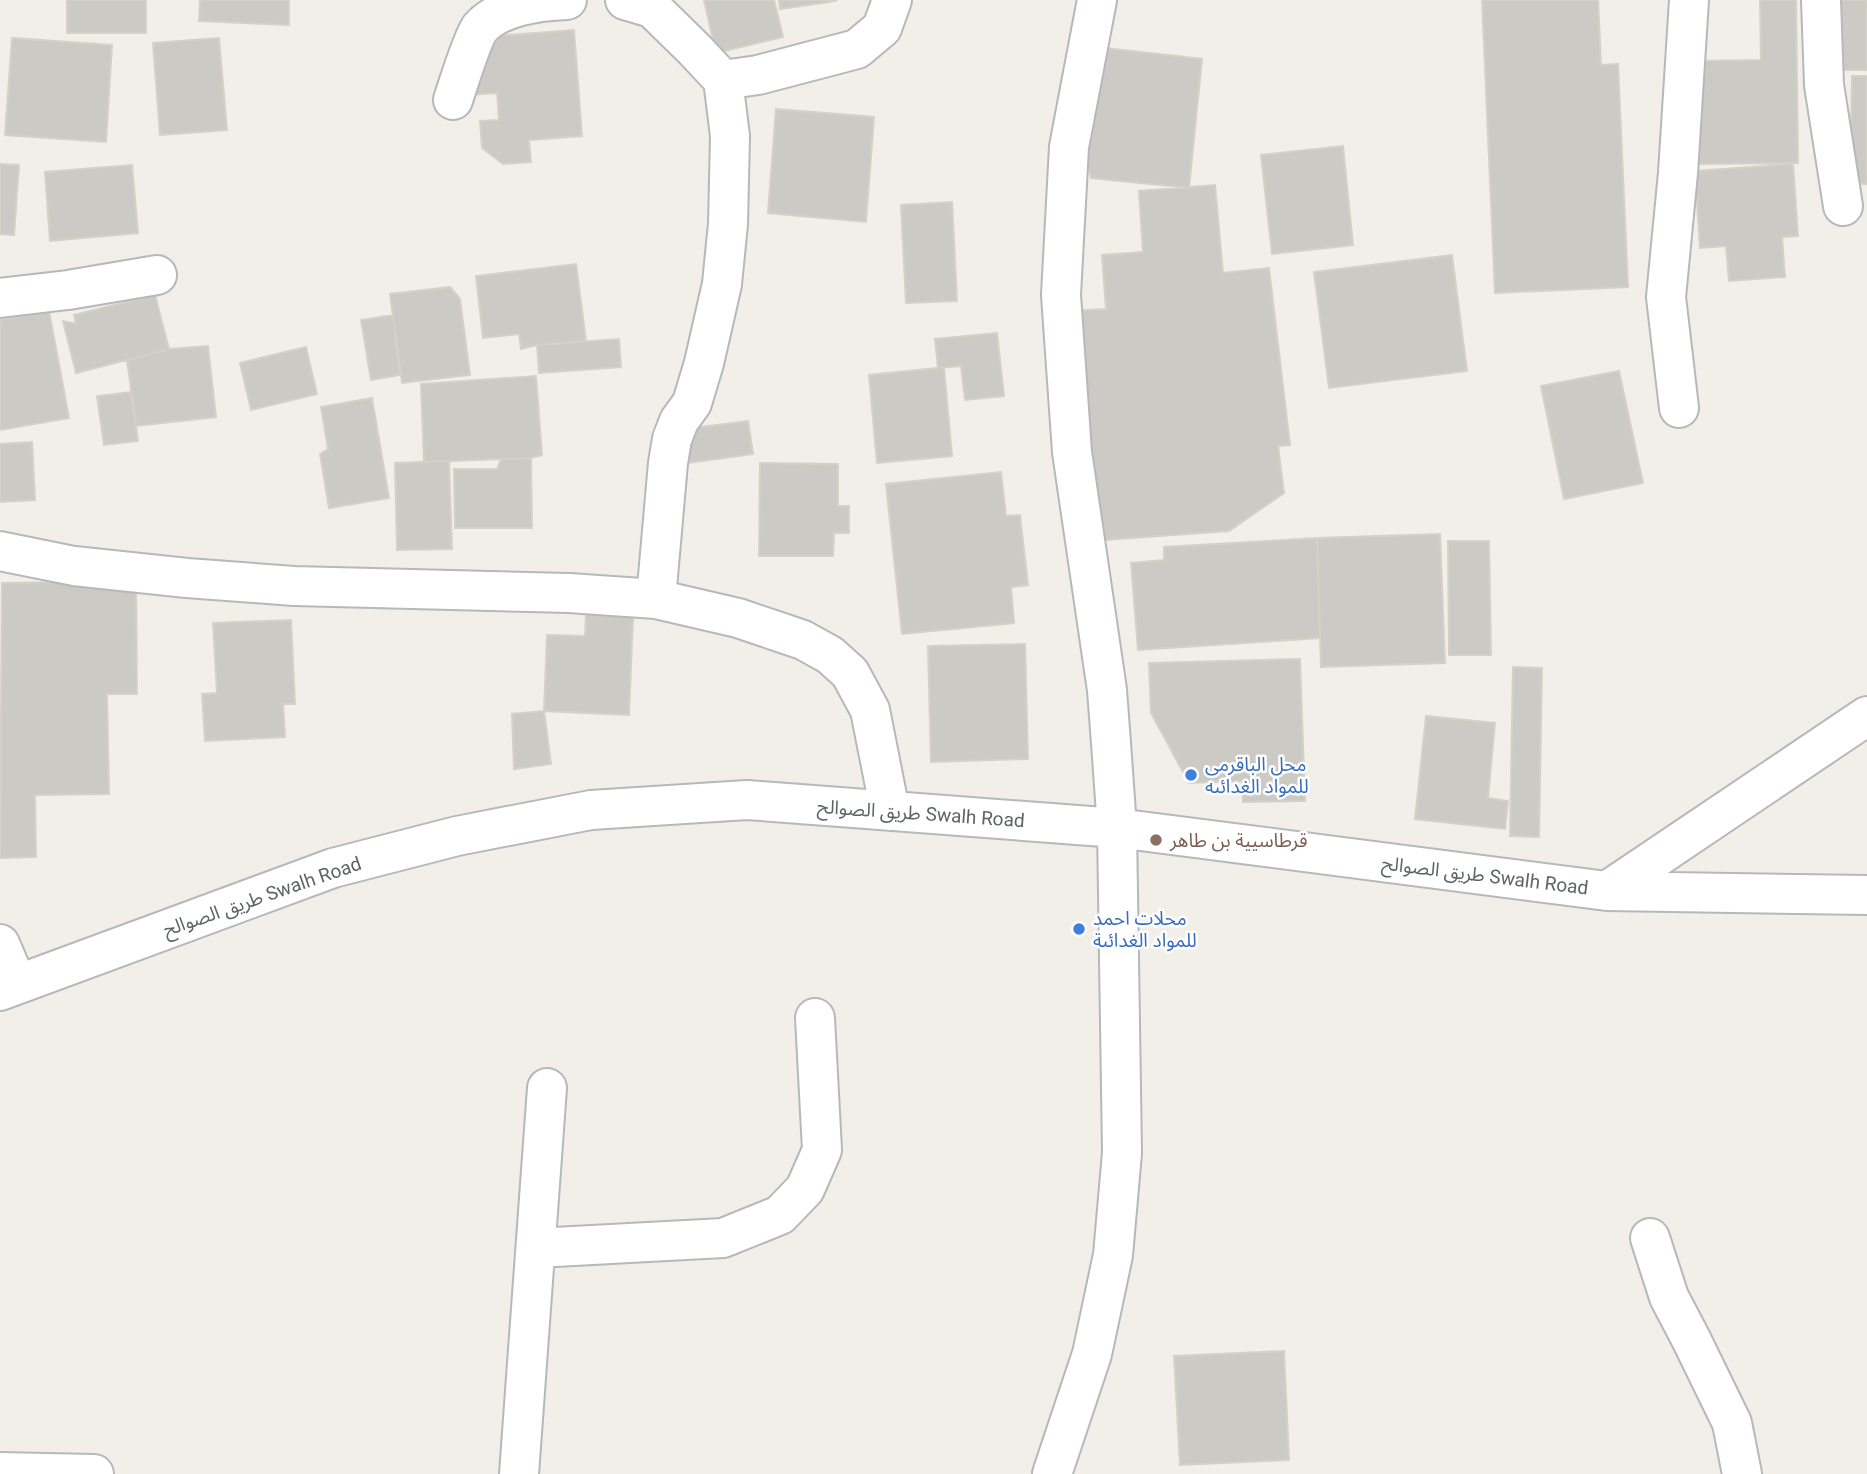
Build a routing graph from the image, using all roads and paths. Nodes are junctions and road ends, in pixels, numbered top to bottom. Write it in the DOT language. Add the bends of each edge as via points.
graph roads {
  1 [pos="567,0"];
  2 [pos="625,0"];
  3 [pos="892,0"];
  4 [pos="1097,0"];
  5 [pos="1689,0"];
  6 [pos="1821,0"];
  7 [pos="723,80"];
  8 [pos="453,100"];
  9 [pos="1843,206"];
  10 [pos="157,275"];
  11 [pos="0,298"];
  12 [pos="1679,408"];
  13 [pos="0,551"];
  14 [pos="656,599"];
  15 [pos="1867,716"];
  16 [pos="890,811"];
  17 [pos="1117,828"];
  18 [pos="1606,891"];
  19 [pos="1867,895"];
  20 [pos="0,944"];
  21 [pos="8,987"];
  22 [pos="815,1018"];
  23 [pos="547,1088"];
  24 [pos="1650,1238"];
  25 [pos="536,1248"];
  26 [pos="0,1472"];
  27 [pos="94,1474"];
  28 [pos="519,1474"];
  29 [pos="1052,1474"];
  30 [pos="1741,1474"];
  1 -- 8 [label="street" via="512,9 479,29"];
  2 -- 7 [label="street" via="652,8"];
  3 -- 7 [label="street" via="882,28 857,49"];
  4 -- 17 [label="street" via="1069,147 1060,295 1072,452 1107,690"];
  5 -- 12 [label="street" via="1667,297"];
  6 -- 9 [label="street" via="1824,85"];
  7 -- 14 [label="street" via="730,136 722,284 692,403 672,439"];
  10 -- 11 [label="street"];
  13 -- 14 [label="street" via="74,566 294,586"];
  14 -- 16 [label="street" via="738,618 803,640 850,673 870,710"];
  15 -- 18 [label="street"];
  16 -- 17 [label="street, طريق الصوالح Swalh Road"];
  16 -- 21 [label="street, طريق الصوالح Swalh Road" via="747,800 591,810 457,836 333,868"];
  17 -- 18 [label="street, طريق الصوالح Swalh Road"];
  17 -- 29 [label="street" via="1122,1153 1113,1255 1092,1354"];
  18 -- 19 [label="street, طريق الصوالح Swalh Road"];
  20 -- 21 [label="street"];
  22 -- 25 [label="street" via="822,1150 805,1189 779,1215 723,1238"];
  23 -- 25 [label="street"];
  24 -- 30 [label="street" via="1669,1297 1732,1423"];
  25 -- 28 [label="street"];
  26 -- 27 [label="street"];
}
